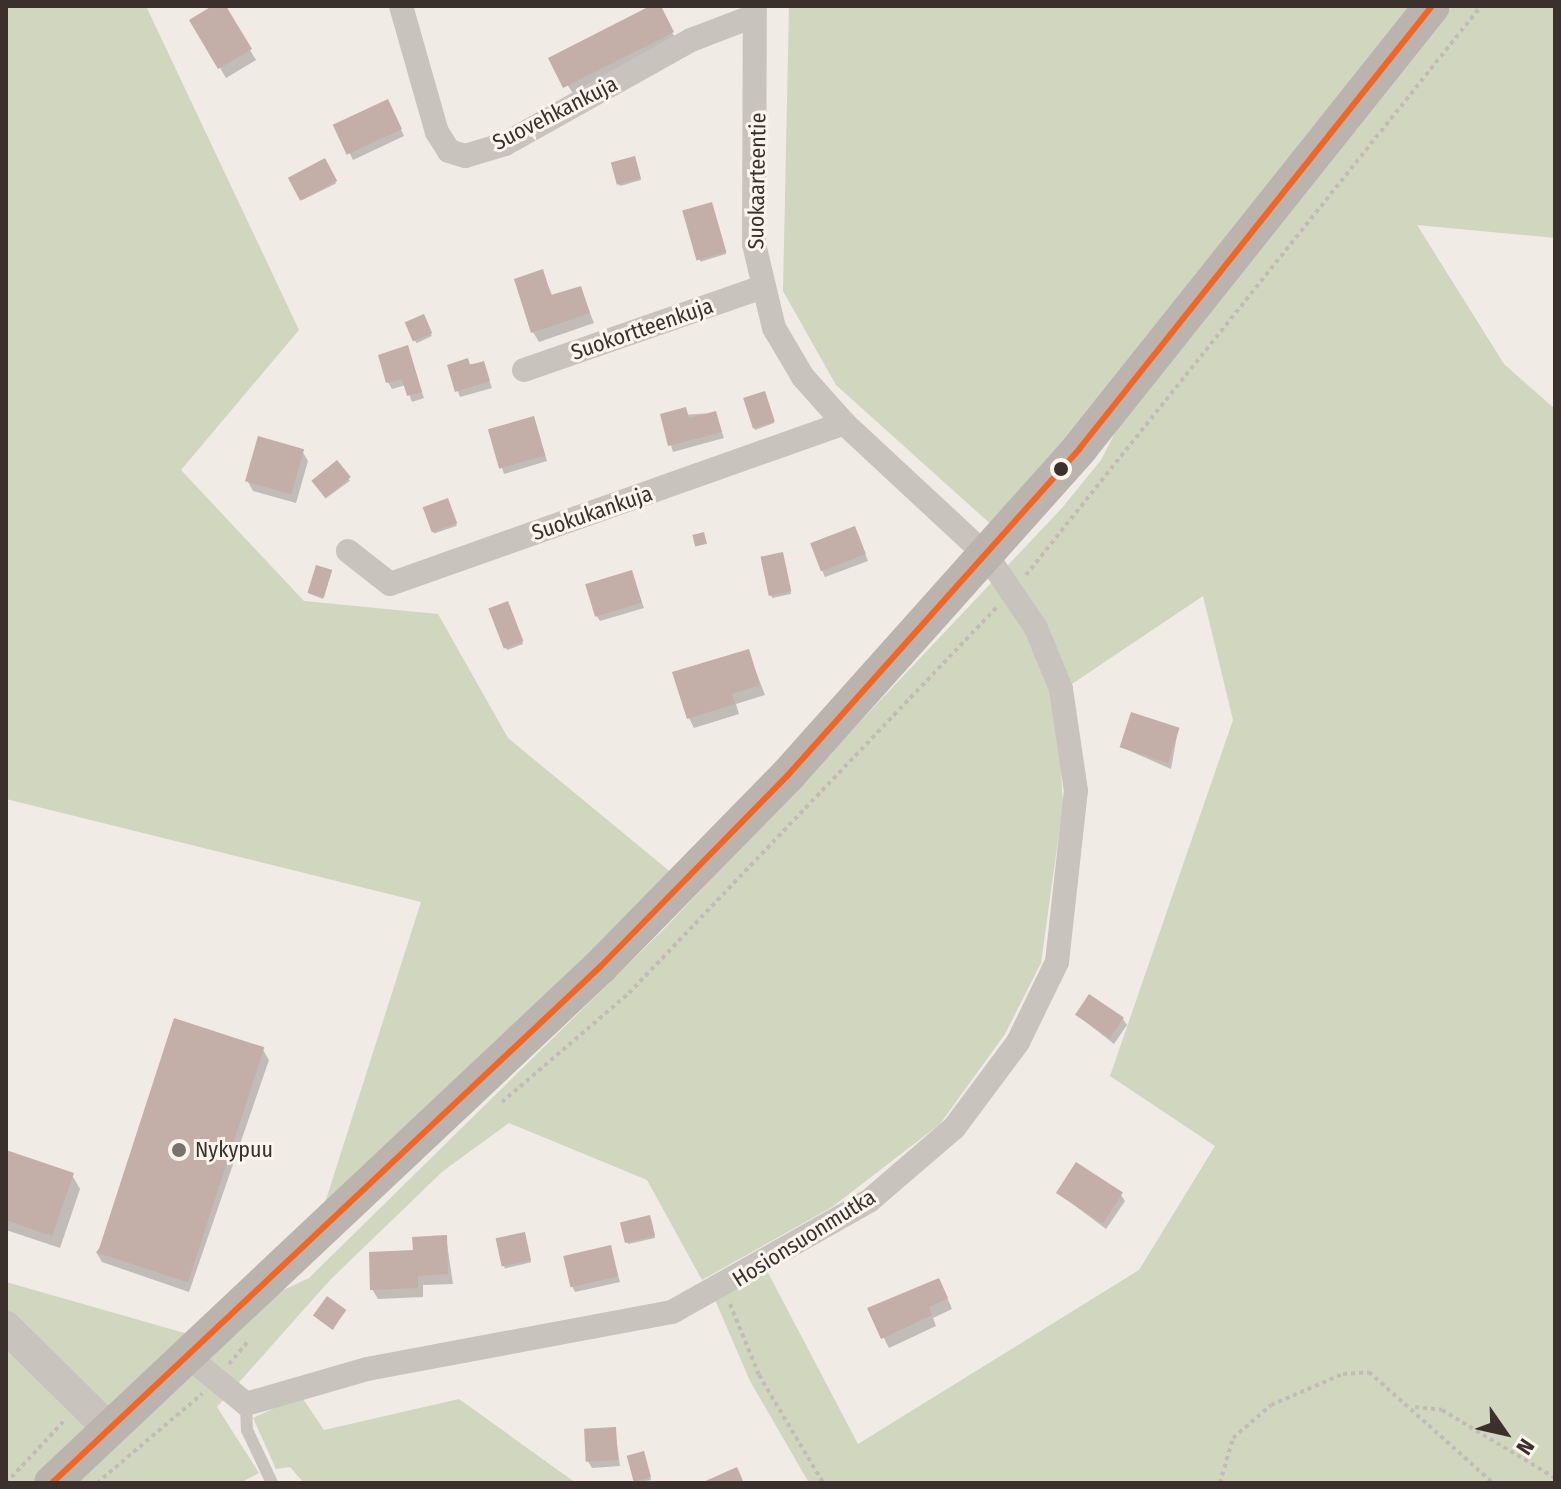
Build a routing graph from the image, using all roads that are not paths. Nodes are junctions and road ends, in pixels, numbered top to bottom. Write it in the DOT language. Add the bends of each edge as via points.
graph roads {
  1 [pos="401,6"];
  2 [pos="1432,6"];
  3 [pos="754,11"];
  4 [pos="760,288"];
  5 [pos="524,370"];
  6 [pos="844,423"];
  7 [pos="348,551"];
  8 [pos="987,556"];
  9 [pos="6,1327"];
  10 [pos="185,1354"];
  11 [pos="246,1404"];
  12 [pos="94,1414"];
  13 [pos="52,1483"];
  14 [pos="272,1483"];
  1 -- 3 [label="street, Suovehkankuja" via="437,132 449,151 465,156 505,144 691,40"];
  2 -- 8 [label="main road"];
  3 -- 4 [label="street, Suokaarteentie"];
  4 -- 5 [label="street, Suokortteenkuja"];
  4 -- 6 [label="street, Suokaarteentie" via="803,377"];
  6 -- 7 [label="street, Suokukankuja" via="390,584"];
  6 -- 8 [label="street, Suokaarteentie"];
  8 -- 10 [label="main road" via="600,967"];
  8 -- 11 [label="street, Hosionsuonmutka" via="1036,628 1061,689 1076,791 1057,962 1018,1042 954,1128 869,1201 672,1312 367,1369"];
  9 -- 12 [label="street"];
  10 -- 11 [label="street"];
  10 -- 12 [label="main road"];
  11 -- 14 [label="lane" via="247,1430"];
  12 -- 13 [label="main road"];
}
